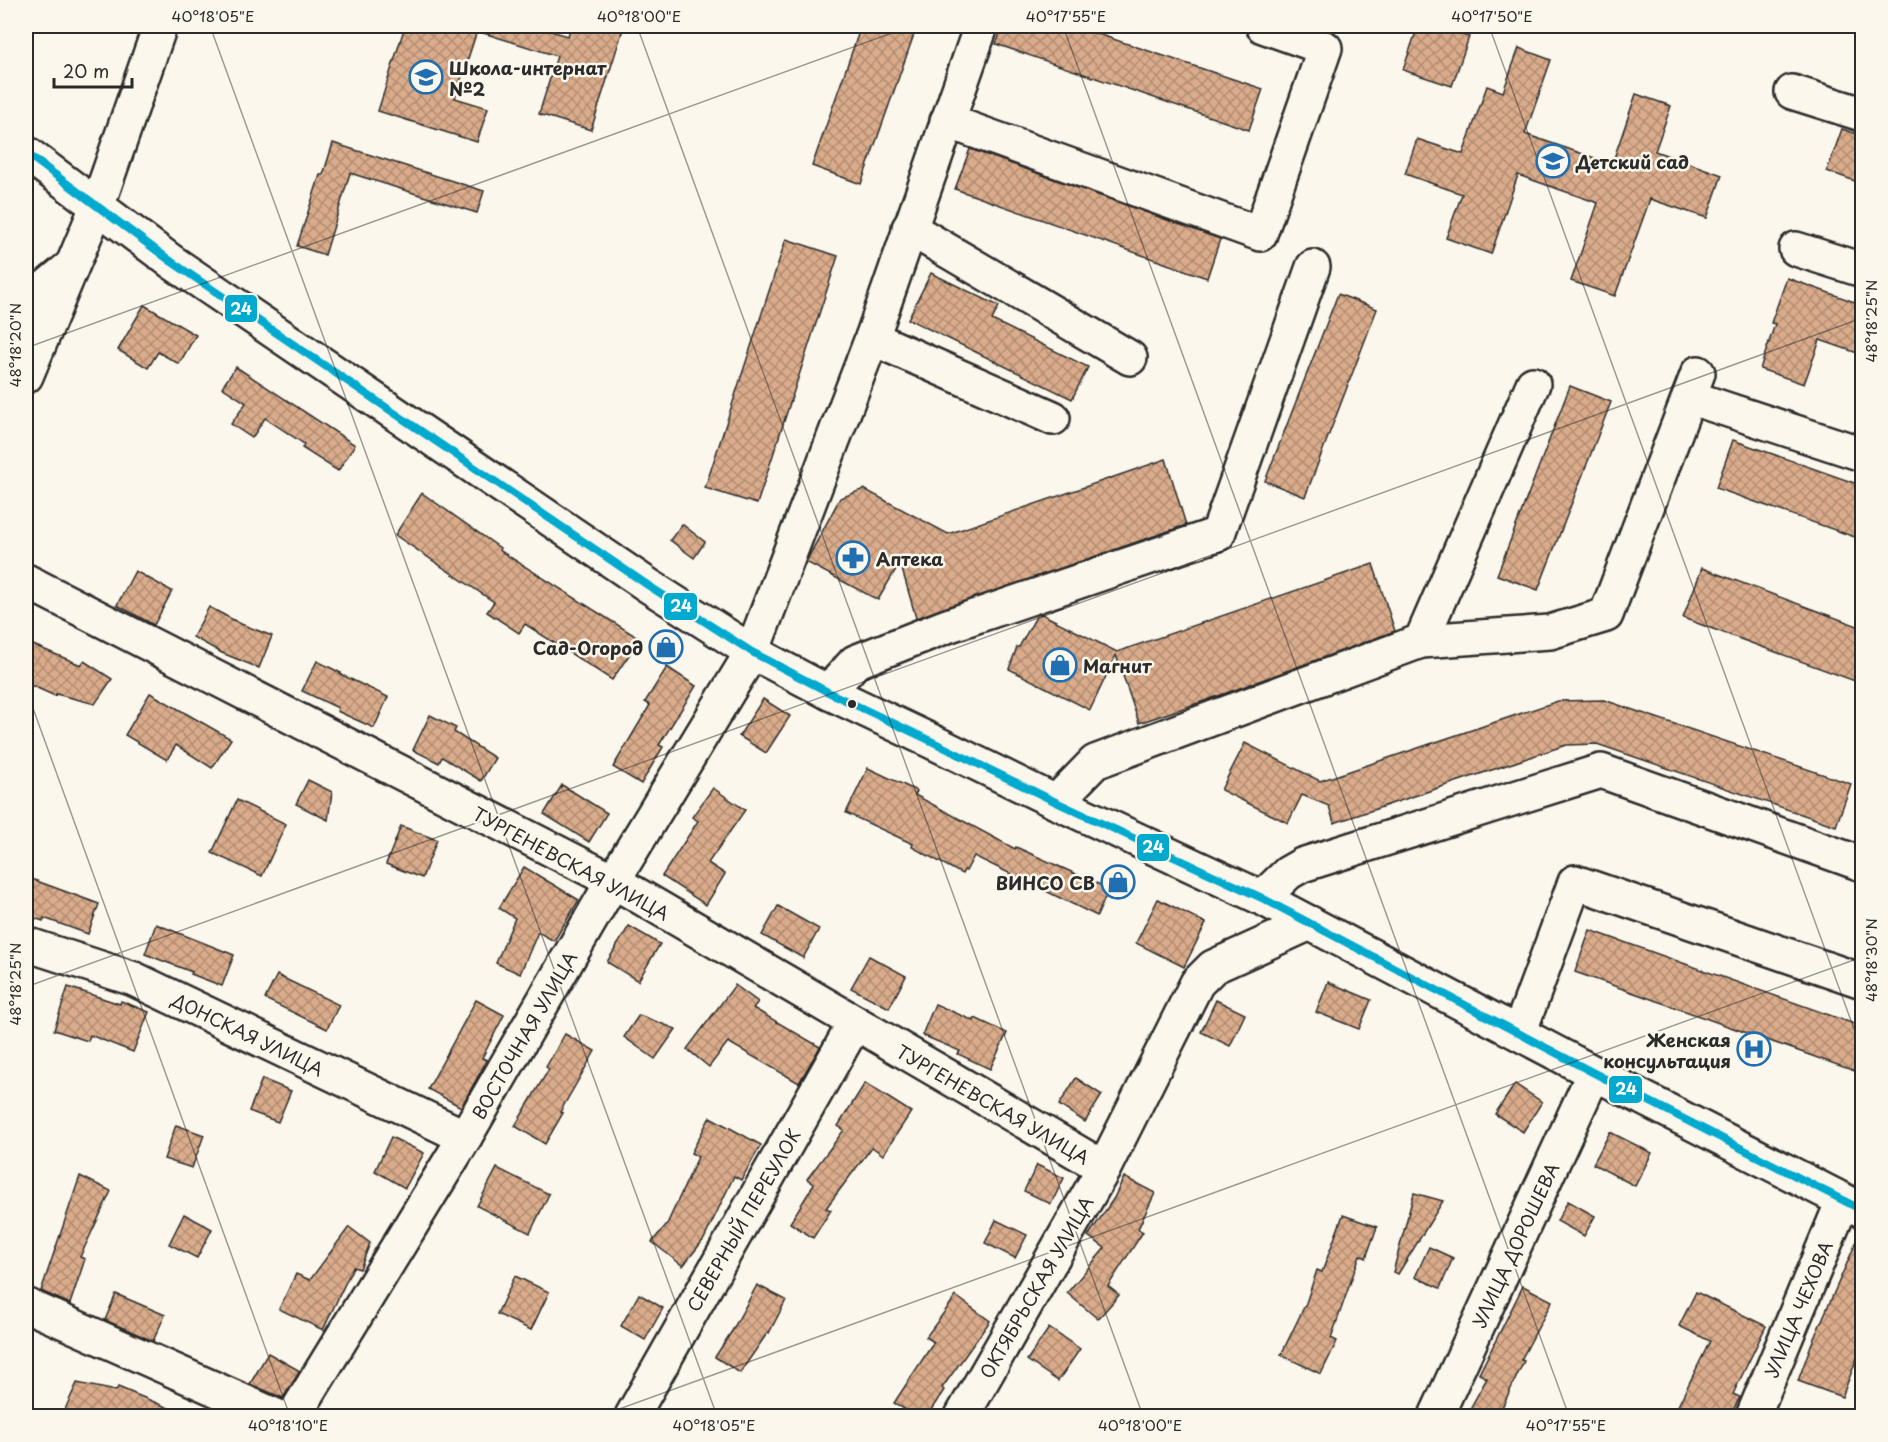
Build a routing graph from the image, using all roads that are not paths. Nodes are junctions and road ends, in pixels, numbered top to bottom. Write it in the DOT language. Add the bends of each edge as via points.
graph roads {
  1 [pos="160,26"];
  2 [pos="981,26"];
  3 [pos="1263,26"];
  4 [pos="1792,92"];
  5 [pos="1863,114"];
  6 [pos="947,121"];
  7 [pos="26,153"];
  8 [pos="97,207"];
  9 [pos="909,228"];
  10 [pos="1797,249"];
  11 [pos="72,265"];
  12 [pos="1312,267"];
  13 [pos="1863,270"];
  14 [pos="26,304"];
  15 [pos="872,338"];
  16 [pos="1130,358"];
  17 [pos="26,376"];
  18 [pos="1533,384"];
  19 [pos="1053,418"];
  20 [pos="1863,454"];
  21 [pos="26,581"];
  22 [pos="1422,641"];
  23 [pos="752,652"];
  24 [pos="828,692"];
  25 [pos="1056,802"];
  26 [pos="1863,864"];
  27 [pos="613,881"];
  28 [pos="1262,898"];
  29 [pos="1310,923"];
  30 [pos="26,944"];
  31 [pos="1863,981"];
  32 [pos="855,1023"];
  33 [pos="1519,1033"];
  34 [pos="1594,1073"];
  35 [pos="465,1137"];
  36 [pos="1104,1168"];
  37 [pos="1853,1206"];
  38 [pos="26,1305"];
  39 [pos="276,1416"];
  40 [pos="294,1416"];
  41 [pos="632,1416"];
  42 [pos="962,1416"];
  43 [pos="1436,1416"];
  44 [pos="1753,1416"];
  1 -- 8 [label="street"];
  2 -- 6 [label="street, ВОСТОЧНАЯ УЛИЦА"];
  3 -- 6 [label="street" via="1325,48 1260,234"];
  4 -- 5 [label="street"];
  6 -- 9 [label="street, ВОСТОЧНАЯ УЛИЦА"];
  7 -- 8 [label="street"];
  8 -- 11 [label="street"];
  8 -- 23 [label="street" via="649,586"];
  9 -- 15 [label="street, ВОСТОЧНАЯ УЛИЦА"];
  9 -- 16 [label="street"];
  10 -- 13 [label="street"];
  11 -- 14 [label="street"];
  11 -- 17 [label="street"];
  12 -- 24 [label="street" via="1218,534 947,626 855,662"];
  15 -- 19 [label="street"];
  15 -- 23 [label="street, ВОСТОЧНАЯ УЛИЦА"];
  18 -- 22 [label="street"];
  20 -- 22 [label="street" via="1694,385 1606,615 1550,632"];
  21 -- 27 [label="street, ТУРГЕНЕВСКАЯ УЛИЦА"];
  22 -- 25 [label="street" via="1095,762"];
  23 -- 24 [label="street"];
  23 -- 27 [label="street, ВОСТОЧНАЯ УЛИЦА"];
  24 -- 25 [label="street"];
  25 -- 28 [label="street"];
  26 -- 28 [label="street" via="1601,771 1302,865"];
  27 -- 32 [label="street, ТУРГЕНЕВСКАЯ УЛИЦА"];
  27 -- 35 [label="street, ВОСТОЧНАЯ УЛИЦА"];
  28 -- 29 [label="street"];
  29 -- 33 [label="street"];
  29 -- 36 [label="street, ОКТЯБРЬСКАЯ УЛИЦА" via="1204,973"];
  30 -- 35 [label="street, ДОНСКАЯ УЛИЦА" via="134,979"];
  31 -- 33 [label="street" via="1575,882"];
  32 -- 36 [label="street, ТУРГЕНЕВСКАЯ УЛИЦА"];
  32 -- 41 [label="street, СЕВЕРНЫЙ ПЕРЕУЛОК"];
  33 -- 34 [label="street"];
  34 -- 37 [label="street"];
  34 -- 43 [label="street, УЛИЦА ДОРОШЕВА"];
  35 -- 40 [label="street, ВОСТОЧНАЯ УЛИЦА"];
  36 -- 42 [label="street, ОКТЯБРЬСКАЯ УЛИЦА"];
  37 -- 44 [label="street, УЛИЦА ЧЕХОВА"];
  38 -- 39 [label="street"];
}
